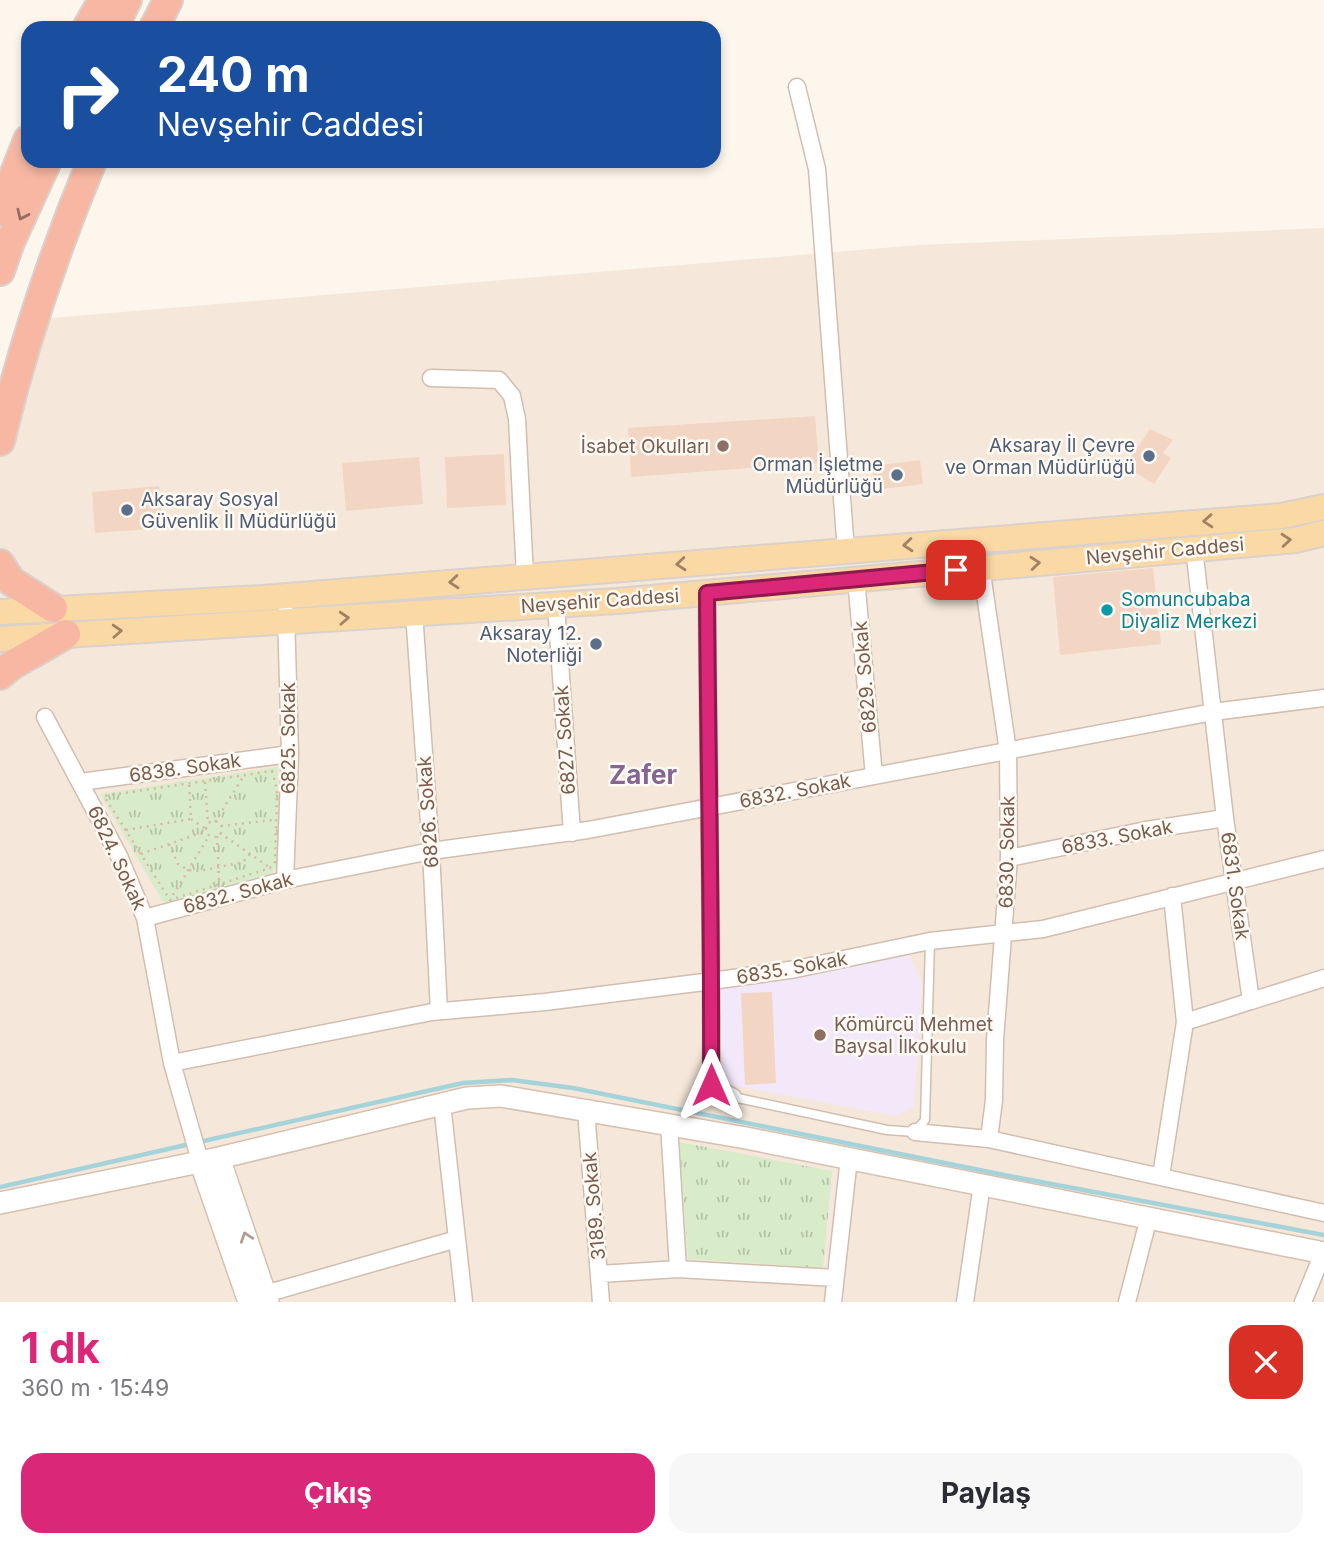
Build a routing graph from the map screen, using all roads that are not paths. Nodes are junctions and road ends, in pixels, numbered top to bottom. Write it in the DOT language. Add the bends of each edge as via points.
graph roads {
  1 [pos="103,0"];
  2 [pos="127,0"];
  3 [pos="154,0"];
  4 [pos="169,0"];
  5 [pos="91,21"];
  6 [pos="116,21"];
  7 [pos="143,21"];
  8 [pos="158,21"];
  9 [pos="797,88"];
  10 [pos="21,158"];
  11 [pos="44,168"];
  12 [pos="76,168"];
  13 [pos="89,168"];
  14 [pos="0,211"];
  15 [pos="0,271"];
  16 [pos="431,377"];
  17 [pos="0,380"];
  18 [pos="0,441"];
  19 [pos="1324,506"];
  20 [pos="1324,533"];
  21 [pos="1194,548"];
  22 [pos="846,551"];
  23 [pos="0,564"];
  24 [pos="981,568"];
  25 [pos="525,576"];
  26 [pos="856,579"];
  27 [pos="707,593"];
  28 [pos="287,596"];
  29 [pos="556,605"];
  30 [pos="53,608"];
  31 [pos="0,612"];
  32 [pos="414,613"];
  33 [pos="286,621"];
  34 [pos="66,634"];
  35 [pos="0,639"];
  36 [pos="0,675"];
  37 [pos="1324,698"];
  38 [pos="1213,712"];
  39 [pos="45,717"];
  40 [pos="1008,751"];
  41 [pos="290,754"];
  42 [pos="874,776"];
  43 [pos="80,782"];
  44 [pos="708,807"];
  45 [pos="1225,818"];
  46 [pos="572,832"];
  47 [pos="431,851"];
  48 [pos="1009,858"];
  49 [pos="1324,859"];
  50 [pos="285,880"];
  51 [pos="1233,882"];
  52 [pos="1171,895"];
  53 [pos="145,918"];
  54 [pos="1004,934"];
  55 [pos="930,941"];
  56 [pos="1324,978"];
  57 [pos="712,981"];
  58 [pos="1251,1001"];
  59 [pos="439,1011"];
  60 [pos="1185,1022"];
  61 [pos="172,1063"];
  62 [pos="733,1097"];
  63 [pos="442,1104"];
  64 [pos="586,1110"];
  65 [pos="669,1124"];
  66 [pos="915,1132"];
  67 [pos="989,1139"];
  68 [pos="206,1157"];
  69 [pos="849,1158"];
  70 [pos="1161,1176"];
  71 [pos="982,1184"];
  72 [pos="0,1203"];
  73 [pos="1324,1213"];
  74 [pos="1149,1217"];
  75 [pos="457,1239"];
  76 [pos="1323,1253"];
  77 [pos="678,1269"];
  78 [pos="600,1275"];
  79 [pos="835,1278"];
  80 [pos="261,1299"];
  81 [pos="464,1302"];
  82 [pos="601,1302"];
  83 [pos="832,1302"];
  84 [pos="965,1302"];
  85 [pos="1126,1302"];
  86 [pos="1303,1302"];
  1 -- 5 [label="highway"];
  2 -- 6 [label="highway"];
  3 -- 7 [label="highway"];
  4 -- 8 [label="highway"];
  9 -- 22 [label="street" via="817,170"];
  10 -- 14 [label="highway"];
  11 -- 15 [label="highway, one-way"];
  12 -- 17 [label="highway" via="22,294"];
  13 -- 18 [label="highway" via="46,280"];
  16 -- 25 [label="street" via="499,380 512,396"];
  19 -- 22 [label="main road, Nevşehir Caddesi, one-way" via="1281,516"];
  21 -- 20 [label="main road, Nevşehir Caddesi, one-way" via="1296,540"];
  24 -- 21 [label="main road, Nevşehir Caddesi, one-way"];
  21 -- 38 [label="street, 6831. Sokak"];
  22 -- 25 [label="main road, Nevşehir Caddesi, one-way"];
  23 -- 30 [label="highway" via="11,581"];
  24 -- 26 [label="main road, Nevşehir Caddesi"];
  24 -- 40 [label="street, 6830. Sokak"];
  25 -- 28 [label="main road, Nevşehir Caddesi, one-way"];
  26 -- 27 [label="main road, Nevşehir Caddesi"];
  26 -- 42 [label="street, 6829. Sokak"];
  27 -- 29 [label="main road, Nevşehir Caddesi"];
  27 -- 44 [label="street"];
  28 -- 30 [label="main road, Nevşehir Caddesi"];
  28 -- 33 [label="street, 6825. Sokak"];
  29 -- 32 [label="main road, Nevşehir Caddesi"];
  29 -- 46 [label="street, 6827. Sokak"];
  30 -- 31 [label="main road, Nevşehir Caddesi"];
  33 -- 32 [label="main road, Nevşehir Caddesi, one-way"];
  32 -- 47 [label="street, 6826. Sokak"];
  34 -- 33 [label="main road, Nevşehir Caddesi, one-way"];
  33 -- 41 [label="street, 6825. Sokak"];
  34 -- 35 [label="main road, Nevşehir Caddesi"];
  34 -- 36 [label="highway"];
  37 -- 38 [label="street, 6832. Sokak"];
  38 -- 40 [label="street, 6832. Sokak"];
  38 -- 45 [label="street, 6831. Sokak"];
  39 -- 43 [label="street, 6824. Sokak"];
  40 -- 42 [label="street, 6832. Sokak"];
  40 -- 48 [label="street, 6830. Sokak"];
  41 -- 43 [label="street, 6838. Sokak"];
  41 -- 50 [label="street, 6825. Sokak"];
  42 -- 44 [label="street, 6832. Sokak"];
  43 -- 53 [label="street, 6824. Sokak"];
  44 -- 46 [label="street, 6832. Sokak"];
  44 -- 57 [label="street"];
  45 -- 48 [label="street, 6833. Sokak"];
  45 -- 51 [label="street, 6831. Sokak"];
  46 -- 47 [label="street, 6832. Sokak"];
  47 -- 50 [label="street, 6832. Sokak"];
  47 -- 59 [label="street, 6826. Sokak"];
  48 -- 54 [label="street, 6830. Sokak"];
  49 -- 51 [label="street, 6835. Sokak"];
  50 -- 53 [label="street, 6832. Sokak"];
  51 -- 52 [label="street, 6835. Sokak"];
  51 -- 58 [label="street, 6831. Sokak"];
  52 -- 54 [label="street, 6835. Sokak" via="1043,929"];
  52 -- 60 [label="street"];
  53 -- 61 [label="street, 6824. Sokak"];
  54 -- 55 [label="street, 6835. Sokak"];
  54 -- 67 [label="street, 6830. Sokak"];
  55 -- 57 [label="street, 6835. Sokak"];
  55 -- 66 [label="lane" via="925,1120"];
  56 -- 58 [label="street"];
  57 -- 59 [label="street, 6835. Sokak"];
  57 -- 62 [label="street" via="711,1085"];
  58 -- 60 [label="street"];
  59 -- 61 [label="street, 6835. Sokak"];
  60 -- 70 [label="street"];
  61 -- 68 [label="street, 6824. Sokak" via="192,1131"];
  62 -- 66 [label="lane"];
  63 -- 64 [label="street" via="501,1096"];
  63 -- 68 [label="street"];
  63 -- 75 [label="street"];
  64 -- 65 [label="street"];
  64 -- 78 [label="street, 3189. Sokak"];
  65 -- 69 [label="street"];
  65 -- 77 [label="street"];
  66 -- 67 [label="street"];
  67 -- 70 [label="street"];
  68 -- 72 [label="street"];
  68 -- 80 [label="street"];
  69 -- 71 [label="street"];
  69 -- 79 [label="street"];
  70 -- 73 [label="street"];
  71 -- 74 [label="street"];
  71 -- 84 [label="street"];
  74 -- 76 [label="street"];
  74 -- 85 [label="street"];
  75 -- 80 [label="street"];
  75 -- 81 [label="street"];
  76 -- 86 [label="street"];
  77 -- 78 [label="street"];
  77 -- 79 [label="street"];
  78 -- 82 [label="street, 3189. Sokak"];
  79 -- 83 [label="street"];
}
